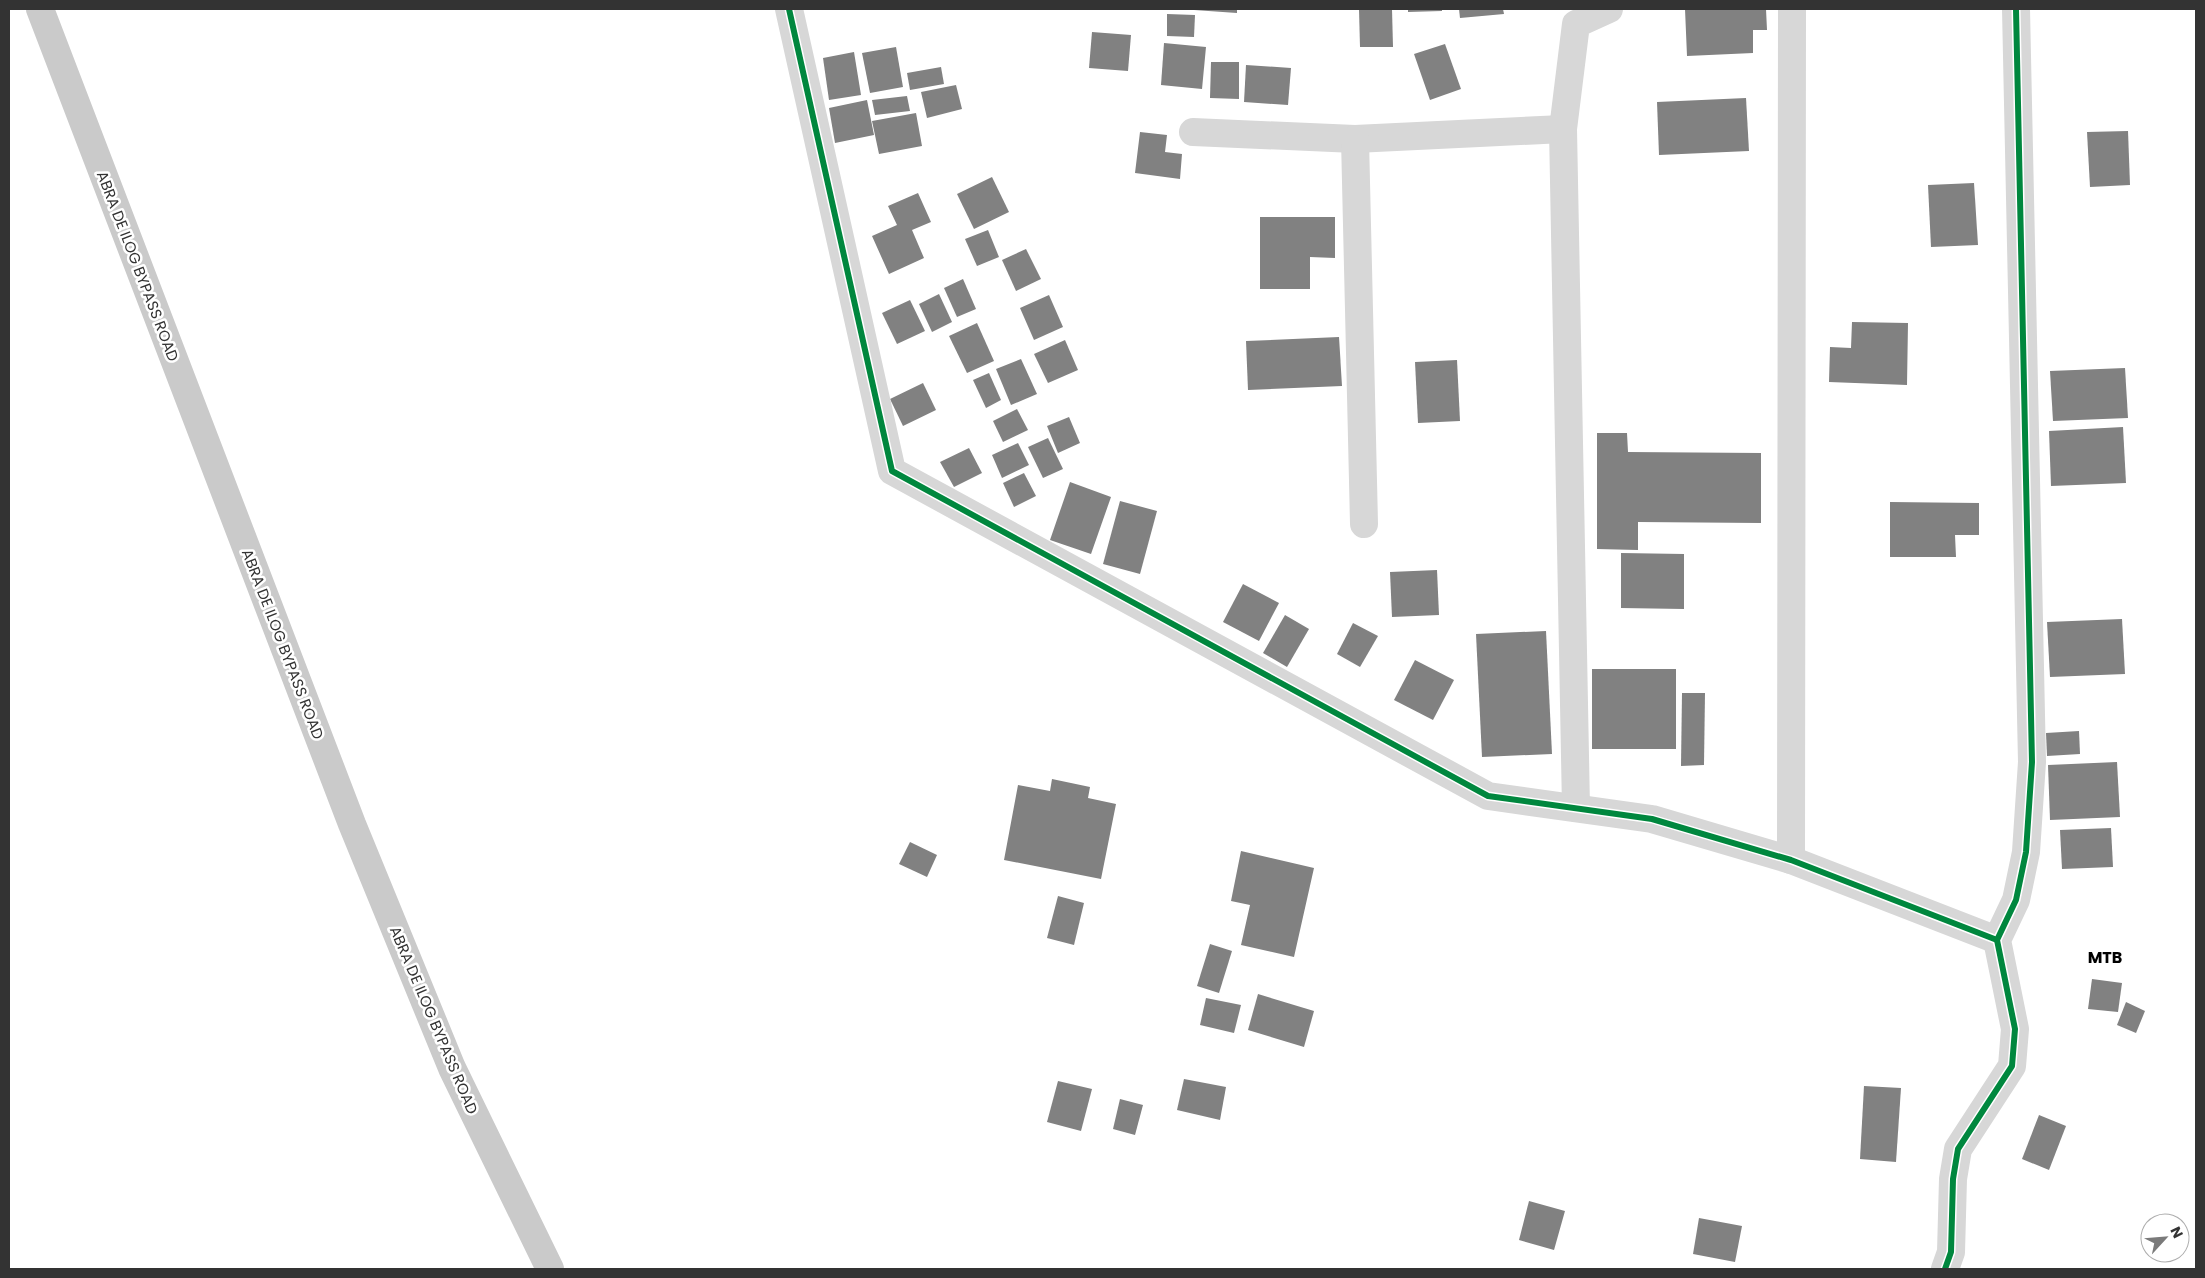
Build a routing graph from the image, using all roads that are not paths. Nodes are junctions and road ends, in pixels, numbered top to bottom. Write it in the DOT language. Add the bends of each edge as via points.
graph roads {
  1 [pos="40,9"];
  2 [pos="789,9"];
  3 [pos="1609,9"];
  4 [pos="1792,9"];
  5 [pos="2016,9"];
  6 [pos="1563,129"];
  7 [pos="1193,132"];
  8 [pos="1355,139"];
  9 [pos="1364,524"];
  10 [pos="1576,808"];
  11 [pos="1791,860"];
  12 [pos="1997,940"];
  13 [pos="550,1269"];
  14 [pos="1945,1269"];
  1 -- 13 [label="main road, ABRA DE ILOG BYPASS ROAD" via="352,824 452,1068"];
  2 -- 10 [label="street" via="892,471 1488,796"];
  3 -- 6 [label="street" via="1576,24"];
  4 -- 11 [label="street"];
  5 -- 12 [label="street" via="2032,762 2026,852 2016,900"];
  6 -- 8 [label="street"];
  6 -- 10 [label="street"];
  7 -- 8 [label="street"];
  8 -- 9 [label="street"];
  10 -- 11 [label="street" via="1652,819"];
  11 -- 12 [label="street"];
  12 -- 14 [label="street" via="2015,1029 2012,1066 1958,1149 1952,1180 1951,1252"];
}
